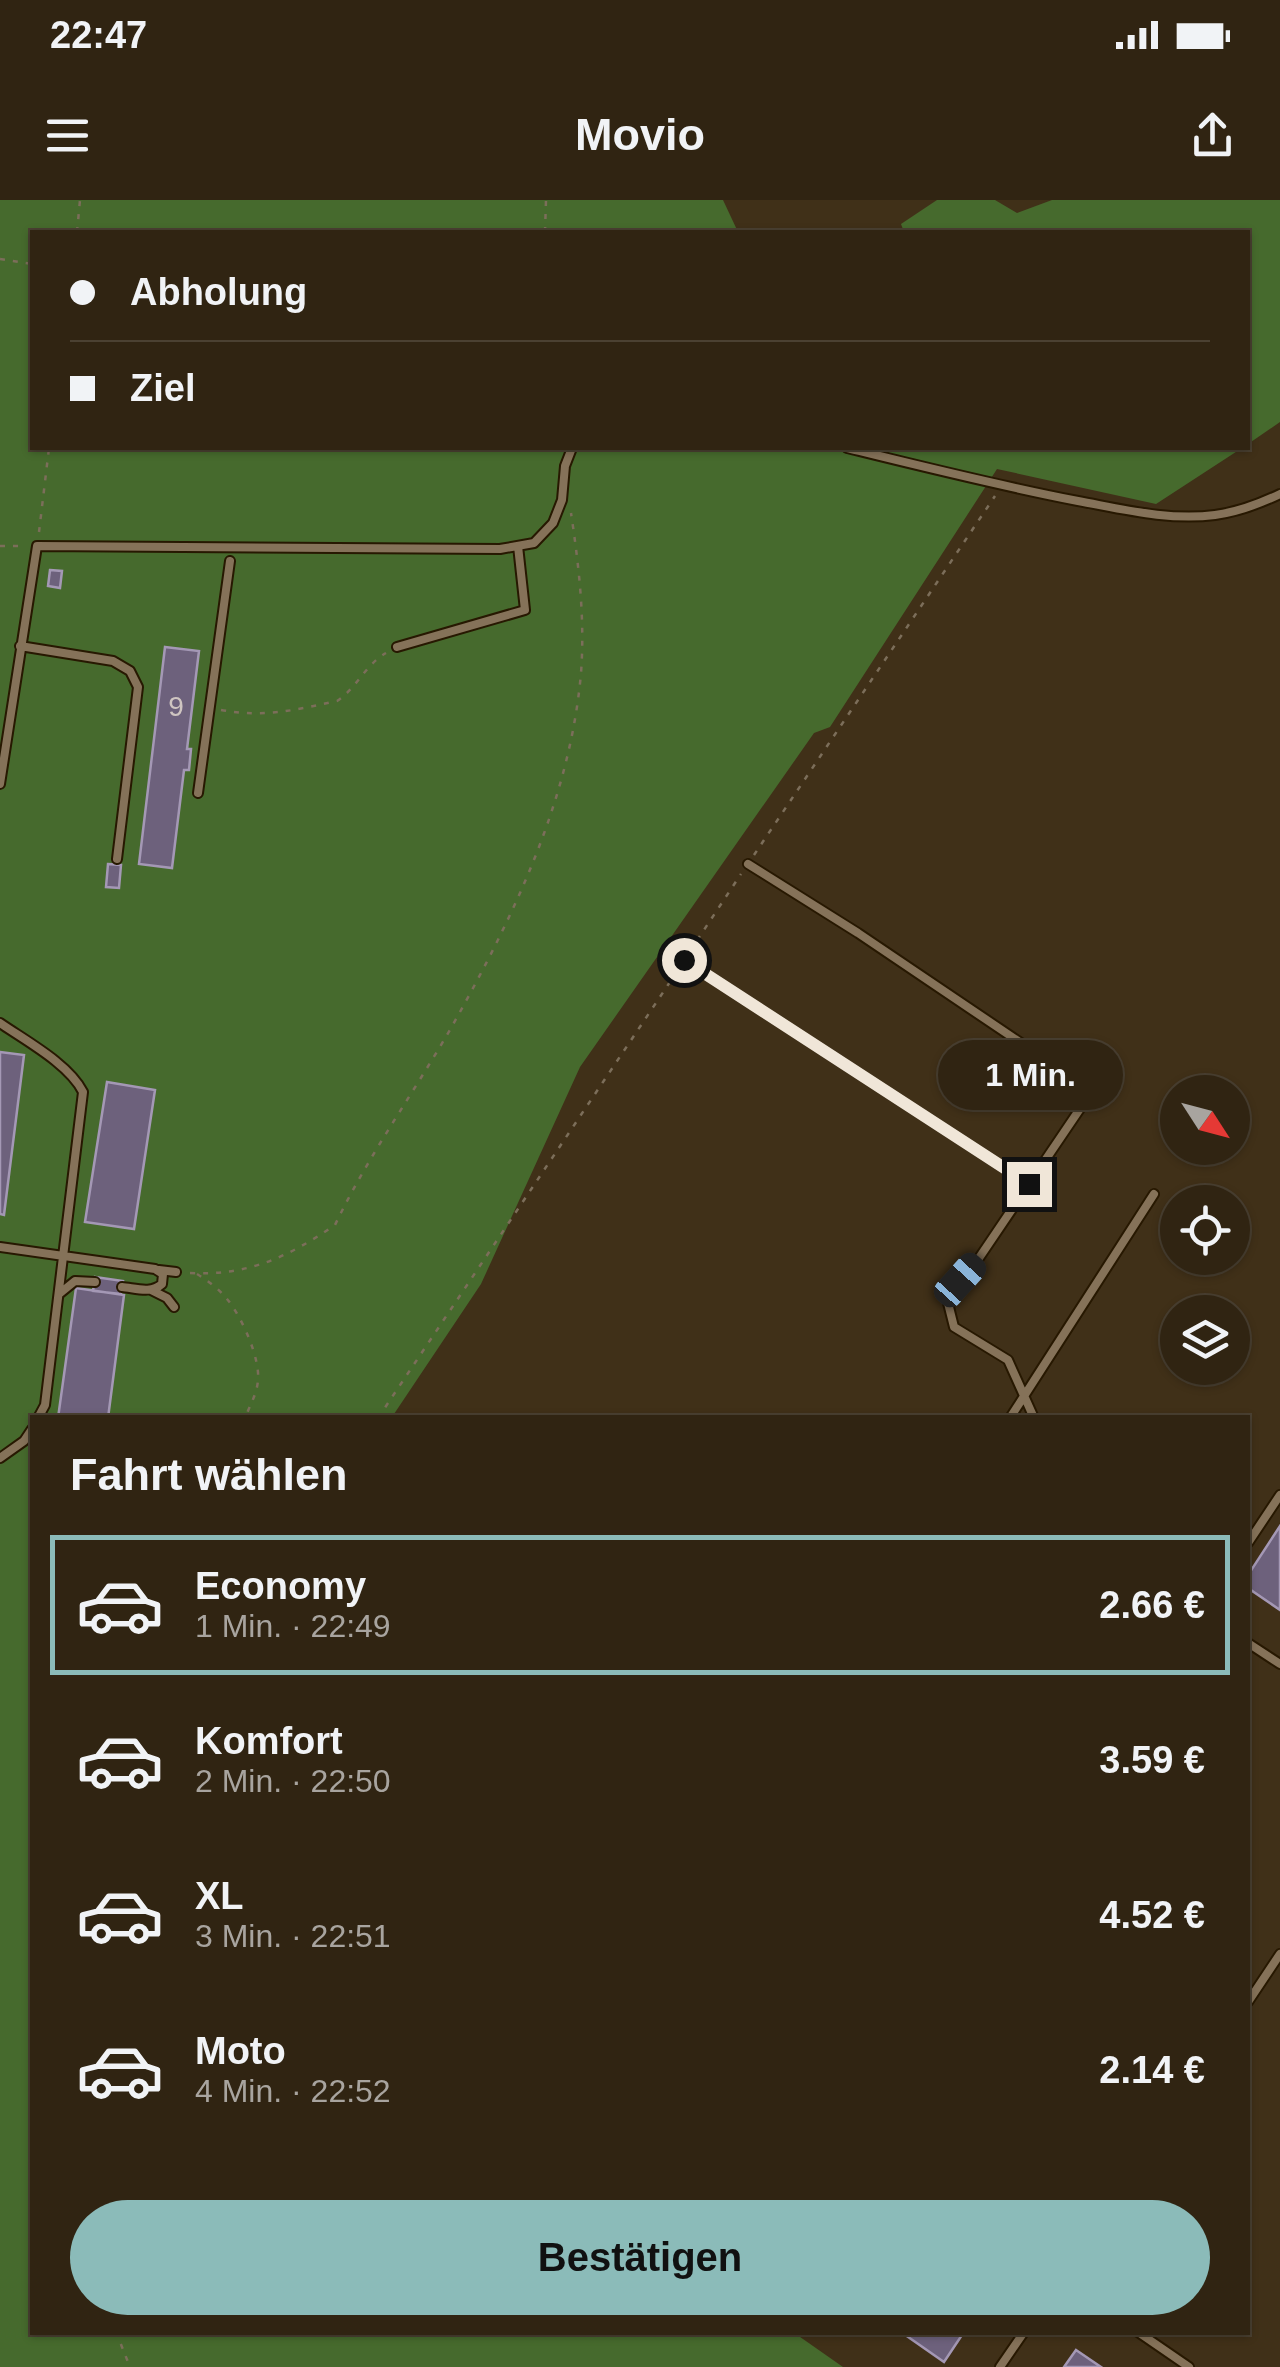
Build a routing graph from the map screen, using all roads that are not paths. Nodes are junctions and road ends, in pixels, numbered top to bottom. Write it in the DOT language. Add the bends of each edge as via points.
graph roads {
  1 [pos="571,450"];
  2 [pos="854,450"];
  3 [pos="1280,494"];
  4 [pos="518,546"];
  5 [pos="230,561"];
  6 [pos="20,646"];
  7 [pos="397,647"];
  8 [pos="0,784"];
  9 [pos="198,793"];
  10 [pos="117,859"];
  11 [pos="748,864"];
  12 [pos="684,960"];
  13 [pos="0,1023"];
  14 [pos="1029,1184"];
  15 [pos="1154,1194"];
  16 [pos="0,1248"];
  17 [pos="64,1256"];
  18 [pos="155,1269"];
  19 [pos="176,1272"];
  20 [pos="95,1282"];
  21 [pos="122,1286"];
  22 [pos="151,1290"];
  23 [pos="59,1294"];
  24 [pos="174,1307"];
  25 [pos="1023,1396"];
  26 [pos="42,1415"];
  27 [pos="1012,1415"];
  28 [pos="1032,1415"];
  29 [pos="30,1432"];
  30 [pos="0,1458"];
  31 [pos="1280,1495"];
  32 [pos="1250,1540"];
  33 [pos="1250,1644"];
  34 [pos="1280,1664"];
  35 [pos="1280,1954"];
  36 [pos="1250,1999"];
  37 [pos="1022,2335"];
  38 [pos="1142,2335"];
  39 [pos="1000,2367"];
  40 [pos="1189,2367"];
  1 -- 4 [label="lane" via="553,522 534,543"];
  2 -- 3 [label="lane" via="1131,511 1214,515"];
  4 -- 6 [label="lane" via="37,546"];
  4 -- 7 [label="lane" via="524,610"];
  5 -- 9 [label="lane"];
  6 -- 8 [label="lane"];
  6 -- 10 [label="lane" via="113,660 130,671 138,687"];
  11 -- 14 [label="lane" via="1092,1091"];
  12 -- 14 [label="lane"];
  13 -- 17 [label="lane" via="62,1068 83,1092"];
  14 -- 25 [label="lane" via="946,1296 954,1327 1008,1360"];
  15 -- 25 [label="lane"];
  16 -- 17 [label="lane"];
  17 -- 18 [label="lane"];
  17 -- 23 [label="lane"];
  18 -- 19 [label="lane"];
  18 -- 22 [label="lane" via="164,1278"];
  20 -- 23 [label="lane" via="75,1281"];
  21 -- 22 [label="lane"];
  22 -- 24 [label="lane"];
  23 -- 26 [label="lane"];
  25 -- 27 [label="lane"];
  25 -- 28 [label="lane"];
  29 -- 30 [label="lane"];
  31 -- 32 [label="lane"];
  33 -- 34 [label="lane"];
  35 -- 36 [label="lane"];
  37 -- 39 [label="lane"];
  38 -- 40 [label="lane"];
}
